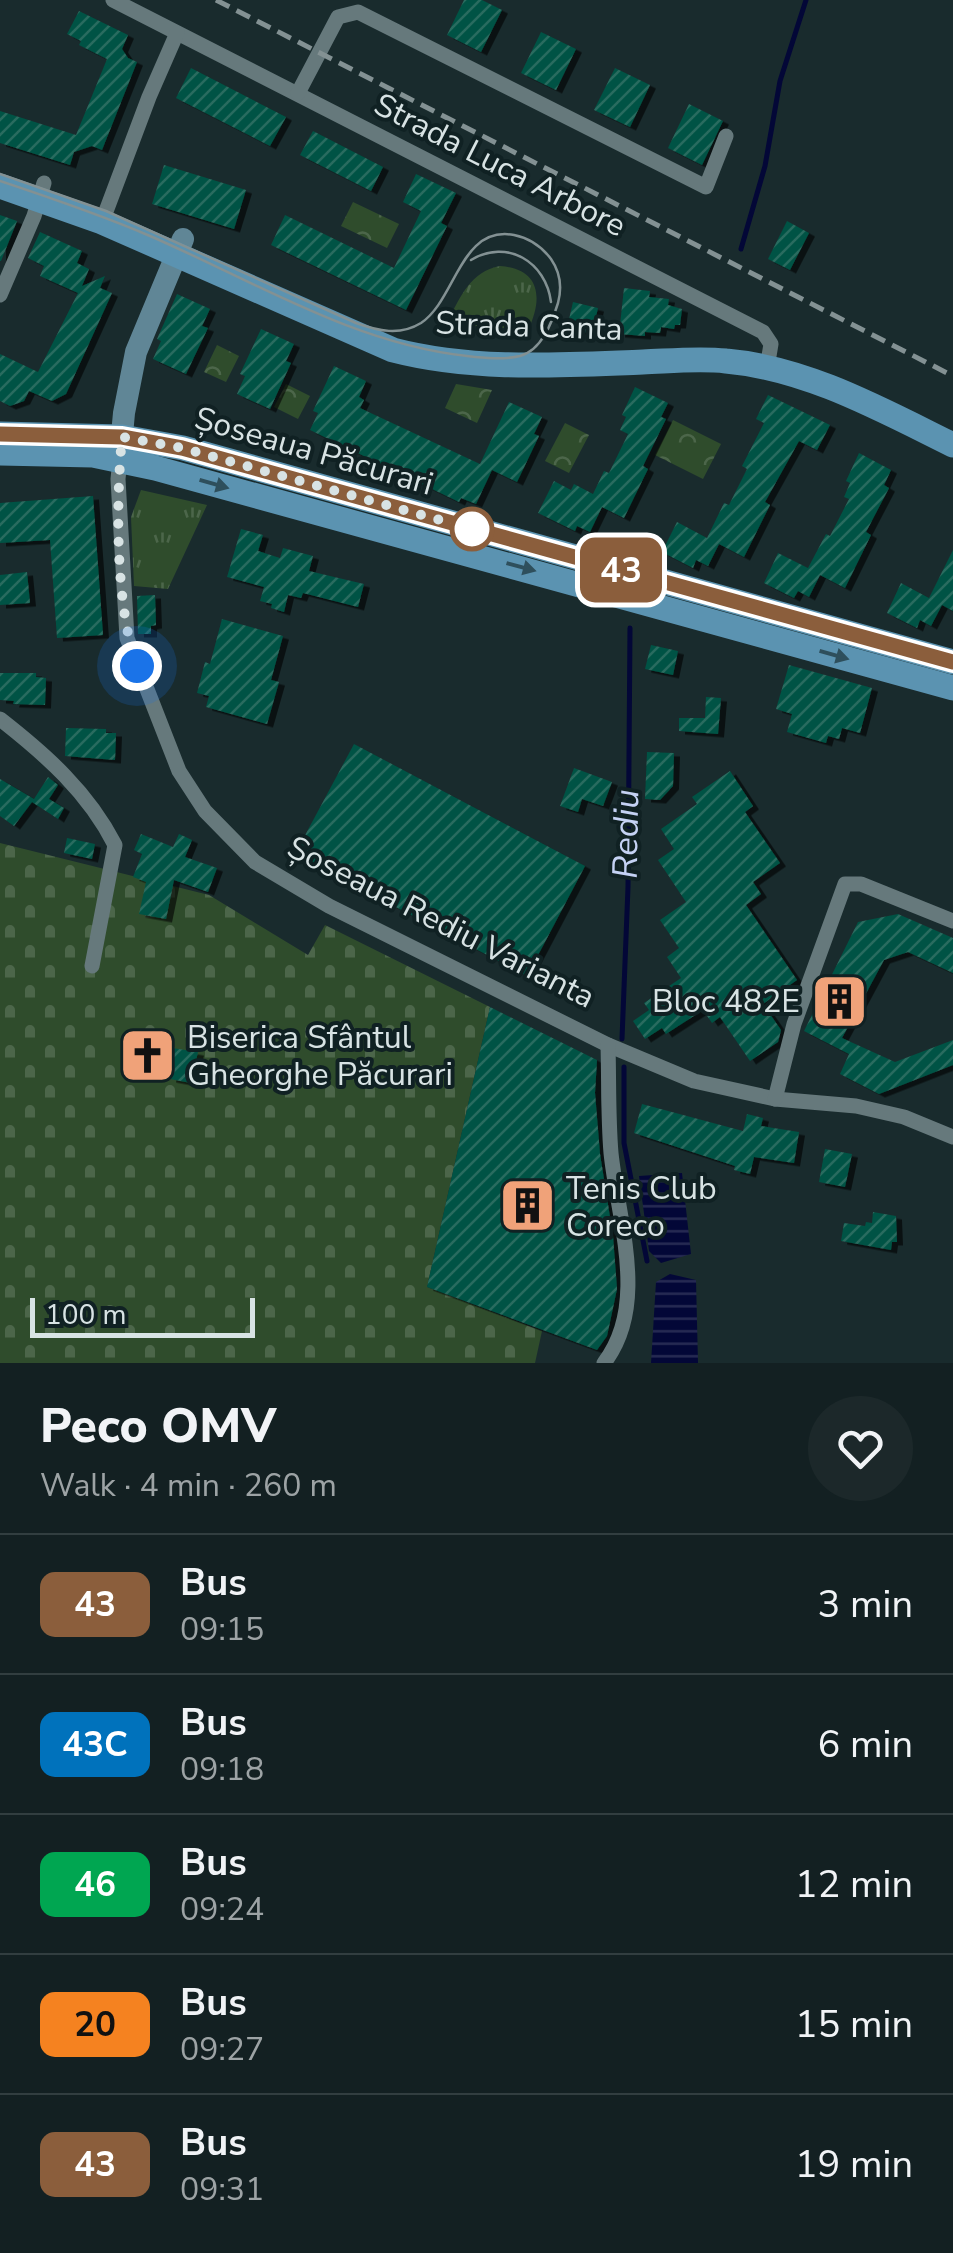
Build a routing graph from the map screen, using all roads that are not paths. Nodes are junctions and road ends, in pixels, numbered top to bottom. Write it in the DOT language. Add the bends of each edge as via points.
graph roads {
  1 [pos="114,0"];
  2 [pos="177,33"];
  3 [pos="298,93"];
  4 [pos="726,136"];
  5 [pos="0,169"];
  6 [pos="0,186"];
  7 [pos="41,191"];
  8 [pos="105,214"];
  9 [pos="179,246"];
  10 [pos="0,296"];
  11 [pos="768,359"];
  12 [pos="953,428"];
  13 [pos="0,434"];
  14 [pos="953,445"];
  15 [pos="121,448"];
  16 [pos="0,453"];
  17 [pos="953,662"];
  18 [pos="953,688"];
  19 [pos="0,719"];
  20 [pos="953,920"];
  21 [pos="92,966"];
  22 [pos="608,1045"];
  23 [pos="776,1099"];
  24 [pos="953,1137"];
  25 [pos="590,1363"];
  26 [pos="603,1363"];
  1 -- 2 [label="street, Strada Luca Arbore"];
  2 -- 3 [label="street, Strada Luca Arbore"];
  2 -- 8 [label="street"];
  3 -- 4 [label="street" via="338,17 358,12 706,187"];
  3 -- 11 [label="street, Strada Luca Arbore" via="734,316 762,332 771,344"];
  5 -- 7 [label="main road, Strada Canta"];
  6 -- 7 [label="main road, Strada Canta"];
  7 -- 8 [label="main road, Strada Canta"];
  7 -- 10 [label="street"];
  8 -- 9 [label="main road, Strada Canta"];
  9 -- 11 [label="main road, Strada Canta" via="374,342 412,354 515,364"];
  9 -- 15 [label="street, Șoseaua Rediu Varianta" via="136,352"];
  11 -- 12 [label="main road, Strada Canta" via="851,378"];
  11 -- 14 [label="main road, Strada Canta"];
  13 -- 15 [label="main road, Șoseaua Păcurari"];
  15 -- 16 [label="main road, Șoseaua Păcurari"];
  15 -- 17 [label="main road, Șoseaua Păcurari" via="182,448"];
  15 -- 18 [label="main road, Șoseaua Păcurari, one-way"];
  15 -- 22 [label="street, Șoseaua Rediu Varianta" via="127,638 179,771 205,811 255,862 328,906"];
  19 -- 21 [label="street" via="82,792 115,845"];
  20 -- 23 [label="street" via="861,884 845,884 794,1024"];
  22 -- 23 [label="street, Șoseaua Rediu Varianta" via="694,1081"];
  22 -- 26 [label="street" via="611,1152 627,1286 619,1342"];
  23 -- 24 [label="street, Șoseaua Rediu Varianta" via="856,1106"];
  25 -- 26 [label="street"];
}
